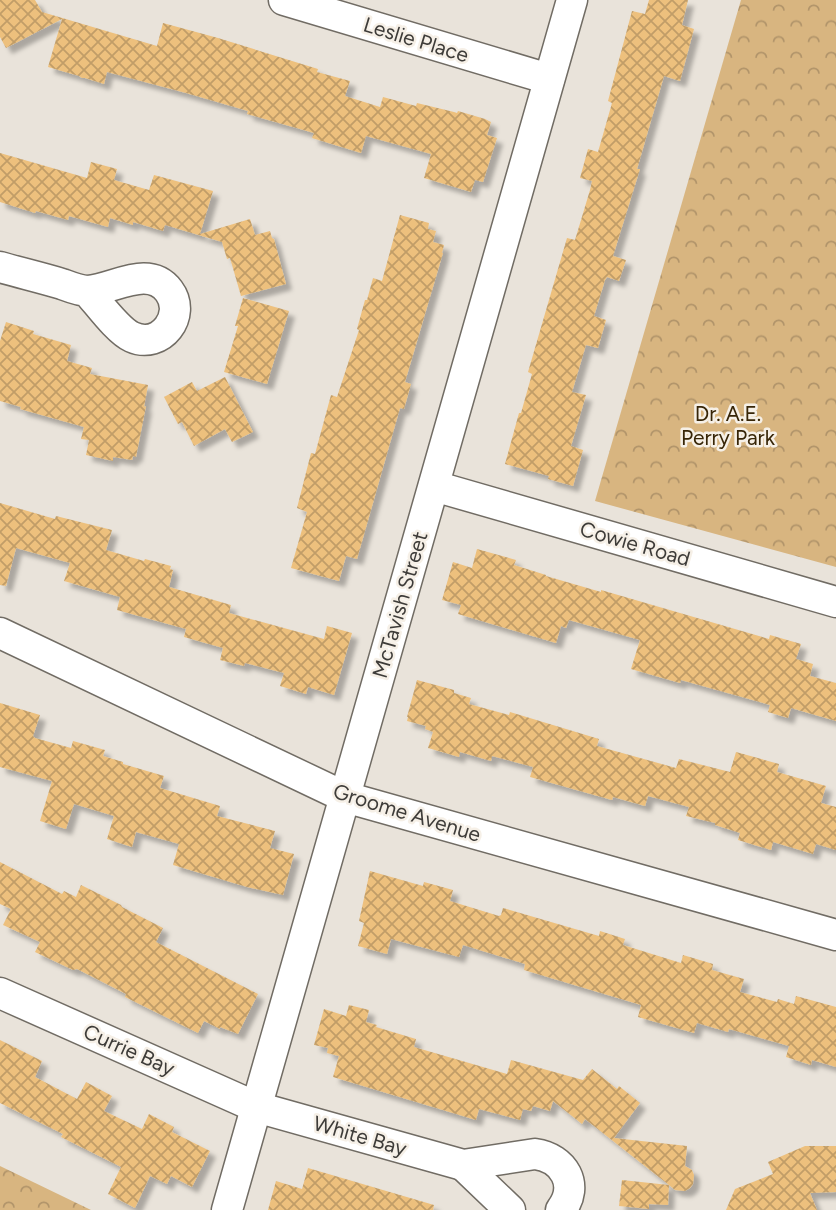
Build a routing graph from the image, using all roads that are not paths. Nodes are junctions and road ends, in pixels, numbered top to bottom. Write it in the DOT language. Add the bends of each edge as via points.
graph roads {
  1 [pos="284,0"];
  2 [pos="572,0"];
  3 [pos="549,79"];
  4 [pos="0,267"];
  5 [pos="87,291"];
  6 [pos="434,486"];
  7 [pos="836,603"];
  8 [pos="0,633"];
  9 [pos="345,797"];
  10 [pos="836,935"];
  11 [pos="1,992"];
  12 [pos="256,1107"];
  13 [pos="463,1165"];
  14 [pos="227,1210"];
  15 [pos="510,1210"];
  16 [pos="561,1210"];
  1 -- 3 [label="street, Leslie Place"];
  2 -- 3 [label="street, McTavish Street"];
  3 -- 6 [label="street, McTavish Street"];
  4 -- 5 [label="street"];
  6 -- 7 [label="street, Cowie Road"];
  6 -- 9 [label="street, McTavish Street"];
  8 -- 9 [label="street, Groome Avenue"];
  9 -- 10 [label="street, Groome Avenue"];
  9 -- 12 [label="street, McTavish Street"];
  11 -- 12 [label="street, Currie Bay"];
  12 -- 13 [label="street, White Bay"];
  12 -- 14 [label="street, McTavish Street"];
  13 -- 15 [label="street, White Bay"];
  13 -- 16 [label="street, White Bay" via="545,1155 568,1177 568,1198"];
}
